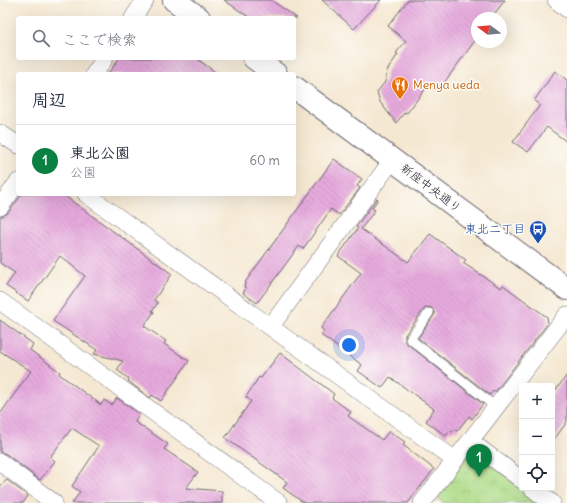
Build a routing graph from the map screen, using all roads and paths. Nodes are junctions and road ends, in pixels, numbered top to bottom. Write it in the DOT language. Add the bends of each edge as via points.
graph roads {
  1 [pos="145,0"];
  2 [pos="174,0"];
  3 [pos="556,0"];
  4 [pos="567,9"];
  5 [pos="134,16"];
  6 [pos="196,16"];
  7 [pos="104,60"];
  8 [pos="257,60"];
  9 [pos="96,72"];
  10 [pos="273,72"];
  11 [pos="296,88"];
  12 [pos="0,133"];
  13 [pos="16,144"];
  14 [pos="393,159"];
  15 [pos="16,185"];
  16 [pos="89,196"];
  17 [pos="0,207"];
  18 [pos="567,290"];
  19 [pos="0,301"];
  20 [pos="429,313"];
  21 [pos="567,315"];
  22 [pos="271,326"];
  23 [pos="497,408"];
  24 [pos="470,441"];
  25 [pos="455,460"];
  26 [pos="0,462"];
  27 [pos="519,478"];
  28 [pos="536,491"];
  29 [pos="54,503"];
  30 [pos="278,503"];
  31 [pos="422,503"];
  32 [pos="552,503"];
  1 -- 5 [label="street"];
  2 -- 6 [label="street"];
  3 -- 4 [label="street"];
  7 -- 9 [label="street"];
  8 -- 10 [label="street"];
  11 -- 14 [label="street, 新座中央通り"];
  12 -- 13 [label="street"];
  14 -- 18 [label="street, 新座中央通り"];
  14 -- 22 [label="street"];
  15 -- 17 [label="street"];
  16 -- 22 [label="street"];
  19 -- 30 [label="street"];
  20 -- 23 [label="lane" via="410,339"];
  21 -- 23 [label="street"];
  22 -- 25 [label="street"];
  23 -- 24 [label="street"];
  24 -- 25 [label="street"];
  24 -- 27 [label="street"];
  25 -- 31 [label="street"];
  26 -- 29 [label="street"];
  28 -- 32 [label="street"];
}
